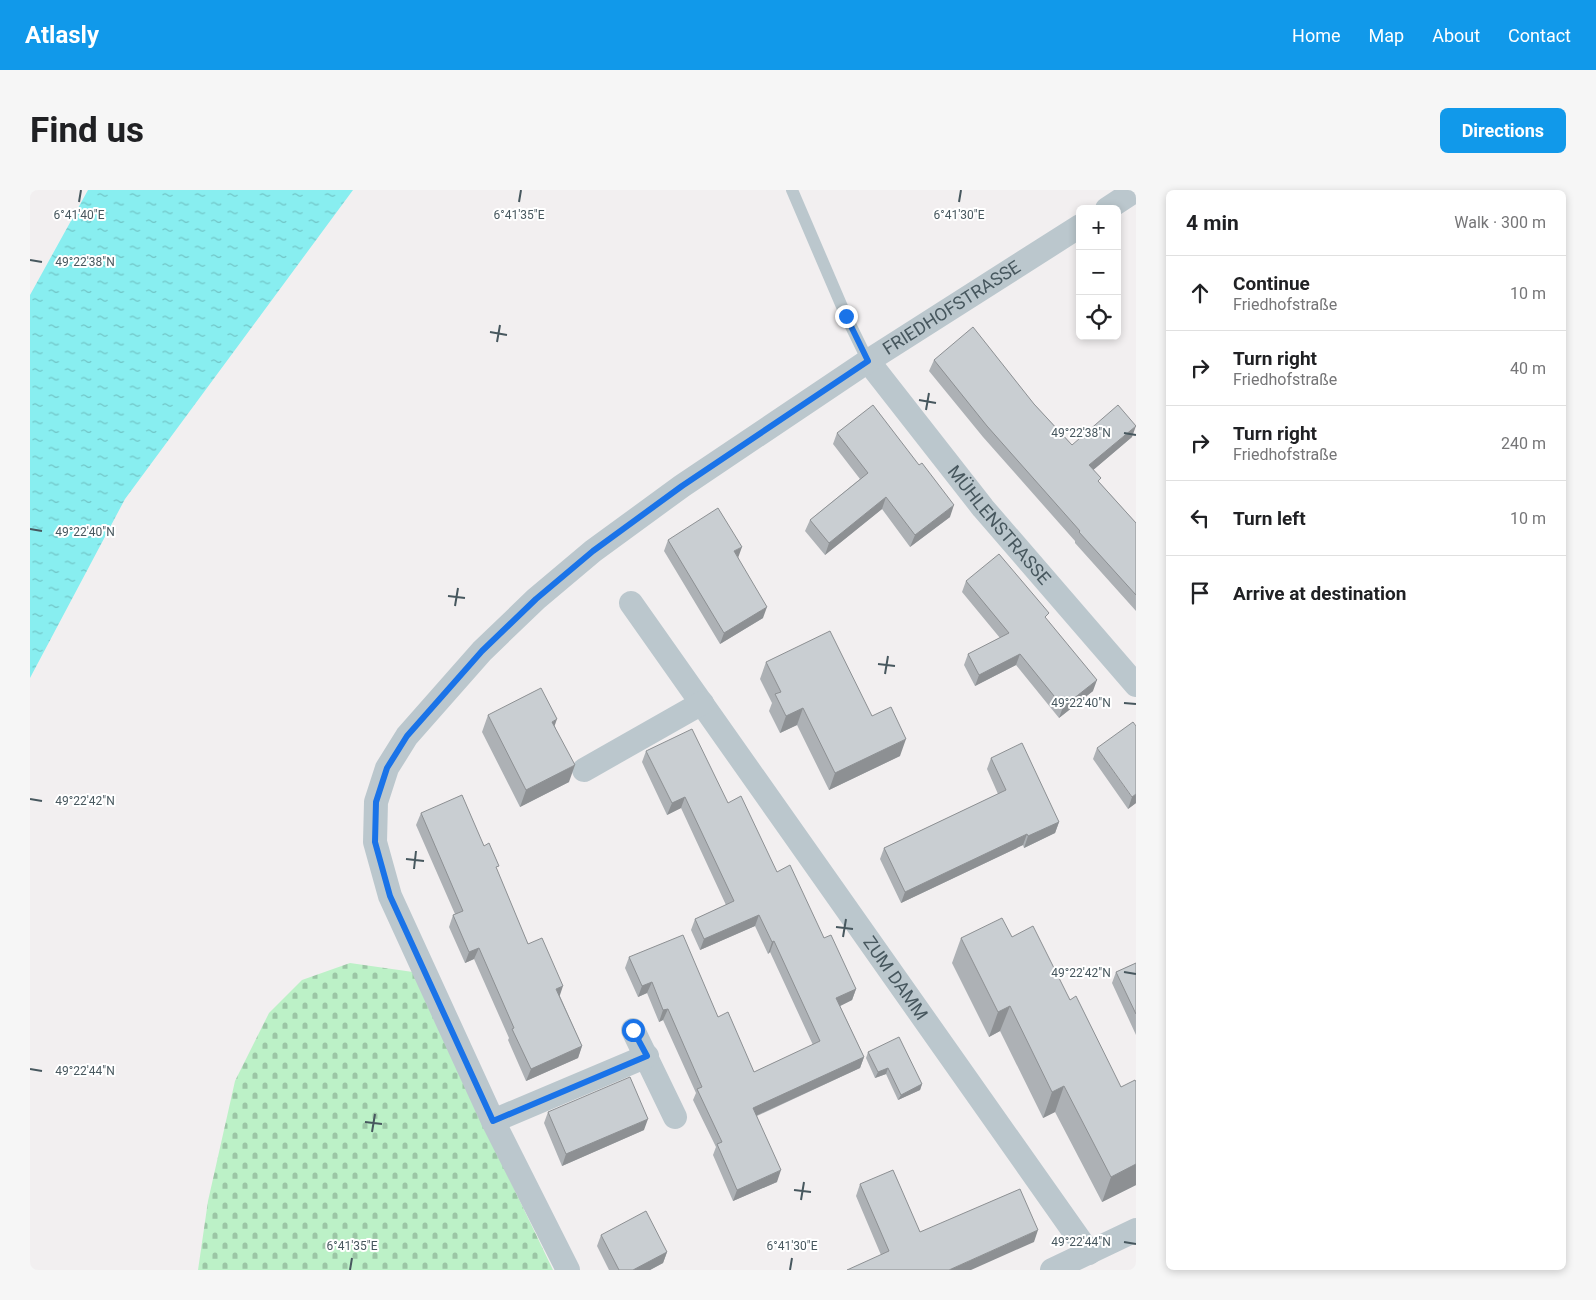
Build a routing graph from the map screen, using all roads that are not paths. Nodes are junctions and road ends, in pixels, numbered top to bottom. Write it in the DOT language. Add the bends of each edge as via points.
graph roads {
  1 [pos="792,190"];
  2 [pos="1136,190"];
  3 [pos="1113,205"];
  4 [pos="1076,229"];
  5 [pos="868,361"];
  6 [pos="631,603"];
  7 [pos="1136,685"];
  8 [pos="702,703"];
  9 [pos="584,770"];
  10 [pos="633,1030"];
  11 [pos="647,1056"];
  12 [pos="675,1117"];
  13 [pos="493,1121"];
  14 [pos="1136,1230"];
  15 [pos="1089,1253"];
  16 [pos="568,1270"];
  17 [pos="1052,1270"];
  1 -- 5 [label="lane"];
  2 -- 3 [label="street"];
  4 -- 5 [label="street, FRIEDHOFSTRASSE"];
  5 -- 7 [label="street, MÜHLENSTRASSE" via="984,508"];
  5 -- 13 [label="street, FRIEDHOFSTRASSE" via="682,486 550,587 482,651 407,736 387,768 376,802 375,842 390,896"];
  6 -- 8 [label="street, ZUM DAMM"];
  8 -- 9 [label="street"];
  8 -- 15 [label="street, ZUM DAMM"];
  10 -- 11 [label="street"];
  11 -- 12 [label="street"];
  11 -- 13 [label="street"];
  13 -- 16 [label="street, FRIEDHOFSTRASSE"];
  14 -- 15 [label="street"];
  15 -- 17 [label="street"];
}
